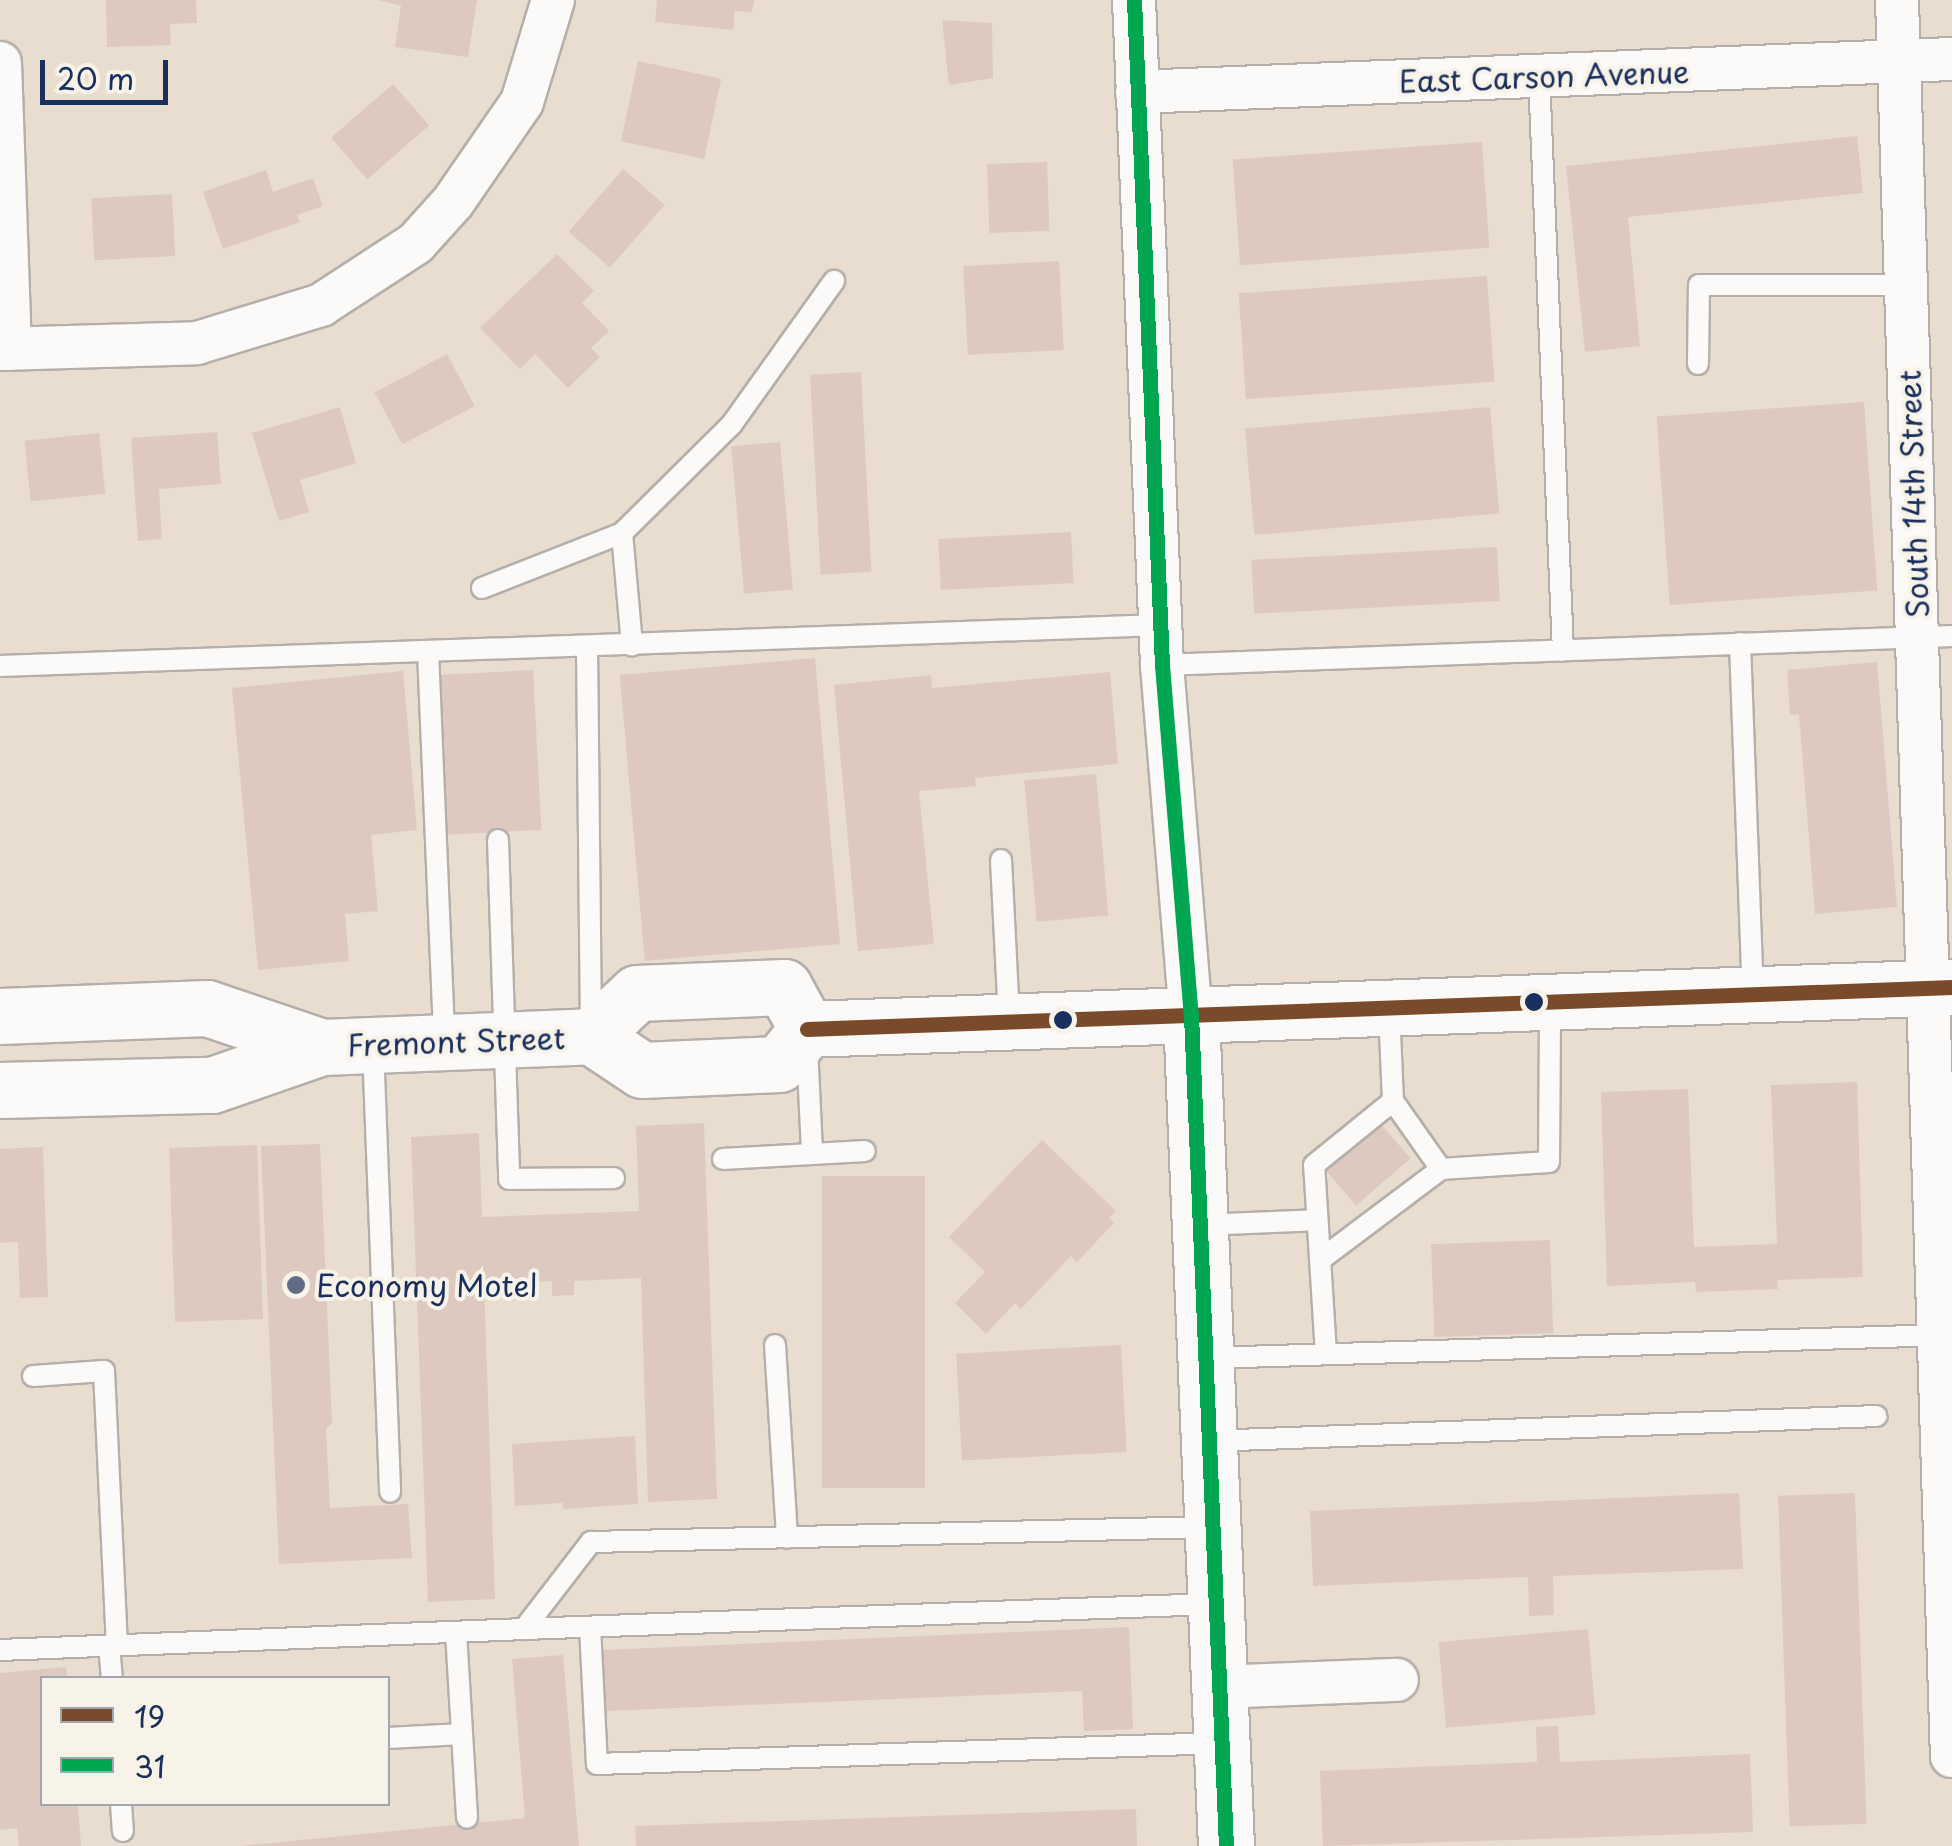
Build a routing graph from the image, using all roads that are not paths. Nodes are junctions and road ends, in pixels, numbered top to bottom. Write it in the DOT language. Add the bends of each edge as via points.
graph roads {
  1 [pos="552,0"];
  2 [pos="1134,0"];
  3 [pos="1897,0"];
  4 [pos="1952,60"];
  5 [pos="1899,62"];
  6 [pos="0,64"];
  7 [pos="1539,76"];
  8 [pos="1137,92"];
  9 [pos="834,281"];
  10 [pos="1906,285"];
  11 [pos="5,349"];
  12 [pos="1698,364"];
  13 [pos="622,533"];
  14 [pos="482,588"];
  15 [pos="1934,636"];
  16 [pos="1740,642"];
  17 [pos="1161,645"];
  18 [pos="632,646"];
  19 [pos="587,648"];
  20 [pos="1563,650"];
  21 [pos="428,651"];
  22 [pos="0,666"];
  23 [pos="498,840"];
  24 [pos="1000,860"];
  25 [pos="1940,987"];
  26 [pos="1754,994"];
  27 [pos="1550,1002"];
  28 [pos="1389,1008"];
  29 [pos="1191,1015"];
  30 [pos="0,1016"];
  31 [pos="1009,1022"];
  32 [pos="807,1029"];
  33 [pos="591,1036"];
  34 [pos="503,1040"];
  35 [pos="444,1042"];
  36 [pos="347,1046"];
  37 [pos="0,1090"];
  38 [pos="1393,1101"];
  39 [pos="865,1151"];
  40 [pos="812,1154"];
  41 [pos="723,1159"];
  42 [pos="1441,1169"];
  43 [pos="614,1178"];
  44 [pos="1317,1220"];
  45 [pos="1200,1225"];
  46 [pos="1320,1260"];
  47 [pos="1946,1335"];
  48 [pos="776,1344"];
  49 [pos="1326,1354"];
  50 [pos="1205,1358"];
  51 [pos="33,1376"];
  52 [pos="1877,1416"];
  53 [pos="1208,1441"];
  54 [pos="390,1492"];
  55 [pos="1212,1527"];
  56 [pos="786,1538"];
  57 [pos="1216,1604"];
  58 [pos="590,1627"];
  59 [pos="524,1629"];
  60 [pos="456,1632"];
  61 [pos="113,1645"];
  62 [pos="0,1650"];
  63 [pos="112,1676"];
  64 [pos="1397,1680"];
  65 [pos="1219,1686"];
  66 [pos="462,1734"];
  67 [pos="390,1738"];
  68 [pos="1222,1743"];
  69 [pos="1952,1756"];
  70 [pos="121,1806"];
  71 [pos="467,1818"];
  72 [pos="123,1831"];
  73 [pos="1226,1846"];
  1 -- 11 [label="street" via="522,102 454,202 416,244 321,305 197,343"];
  2 -- 8 [label="street"];
  3 -- 5 [label="street, South 14th Street"];
  4 -- 5 [label="street, East Carson Avenue"];
  5 -- 7 [label="street, East Carson Avenue"];
  5 -- 10 [label="street, South 14th Street"];
  6 -- 11 [label="street"];
  7 -- 8 [label="street, East Carson Avenue"];
  7 -- 20 [label="lane"];
  8 -- 17 [label="street"];
  9 -- 13 [label="lane" via="732,424"];
  10 -- 12 [label="lane" via="1699,285"];
  10 -- 15 [label="street, South 14th Street"];
  13 -- 14 [label="lane"];
  13 -- 18 [label="lane"];
  15 -- 16 [label="lane"];
  15 -- 25 [label="street, South 14th Street"];
  16 -- 20 [label="lane"];
  16 -- 26 [label="lane"];
  17 -- 18 [label="lane"];
  17 -- 20 [label="lane"];
  17 -- 29 [label="street"];
  18 -- 19 [label="lane"];
  19 -- 21 [label="lane"];
  19 -- 33 [label="lane"];
  21 -- 22 [label="lane"];
  21 -- 35 [label="lane"];
  23 -- 34 [label="lane"];
  24 -- 31 [label="lane"];
  25 -- 26 [label="main road"];
  25 -- 47 [label="street, South 14th Street"];
  26 -- 27 [label="main road"];
  27 -- 28 [label="main road"];
  27 -- 42 [label="lane" via="1550,1162"];
  28 -- 29 [label="main road"];
  28 -- 38 [label="lane"];
  29 -- 31 [label="main road"];
  29 -- 45 [label="main road"];
  30 -- 36 [label="main road, Fremont Street" via="207,1008"];
  31 -- 32 [label="main road"];
  32 -- 33 [label="main road, Fremont Street" via="780,1064 642,1070"];
  32 -- 33 [label="main road, Fremont Street" via="784,987 637,992"];
  32 -- 40 [label="lane"];
  33 -- 34 [label="main road, Fremont Street"];
  34 -- 35 [label="main road, Fremont Street"];
  34 -- 43 [label="lane" via="509,1179"];
  35 -- 36 [label="main road, Fremont Street"];
  36 -- 37 [label="main road, Fremont Street" via="212,1084"];
  36 -- 54 [label="lane"];
  38 -- 42 [label="lane"];
  38 -- 44 [label="lane" via="1314,1165"];
  39 -- 40 [label="lane"];
  40 -- 41 [label="lane"];
  42 -- 46 [label="lane"];
  44 -- 45 [label="lane"];
  44 -- 46 [label="lane"];
  45 -- 50 [label="main road"];
  46 -- 49 [label="lane"];
  47 -- 49 [label="lane"];
  47 -- 69 [label="street, South 14th Street"];
  48 -- 56 [label="lane"];
  49 -- 50 [label="lane"];
  50 -- 53 [label="main road"];
  51 -- 61 [label="lane" via="104,1371"];
  52 -- 53 [label="lane"];
  53 -- 55 [label="main road"];
  55 -- 56 [label="lane"];
  55 -- 57 [label="main road"];
  56 -- 59 [label="lane" via="591,1542"];
  57 -- 58 [label="lane"];
  57 -- 65 [label="main road"];
  58 -- 59 [label="lane"];
  58 -- 68 [label="lane" via="596,1764"];
  59 -- 60 [label="lane"];
  60 -- 61 [label="lane"];
  60 -- 66 [label="lane"];
  61 -- 62 [label="lane"];
  61 -- 63 [label="lane"];
  64 -- 65 [label="street"];
  65 -- 68 [label="main road"];
  66 -- 67 [label="lane"];
  66 -- 71 [label="lane"];
  68 -- 73 [label="main road"];
  70 -- 72 [label="lane"];
}
